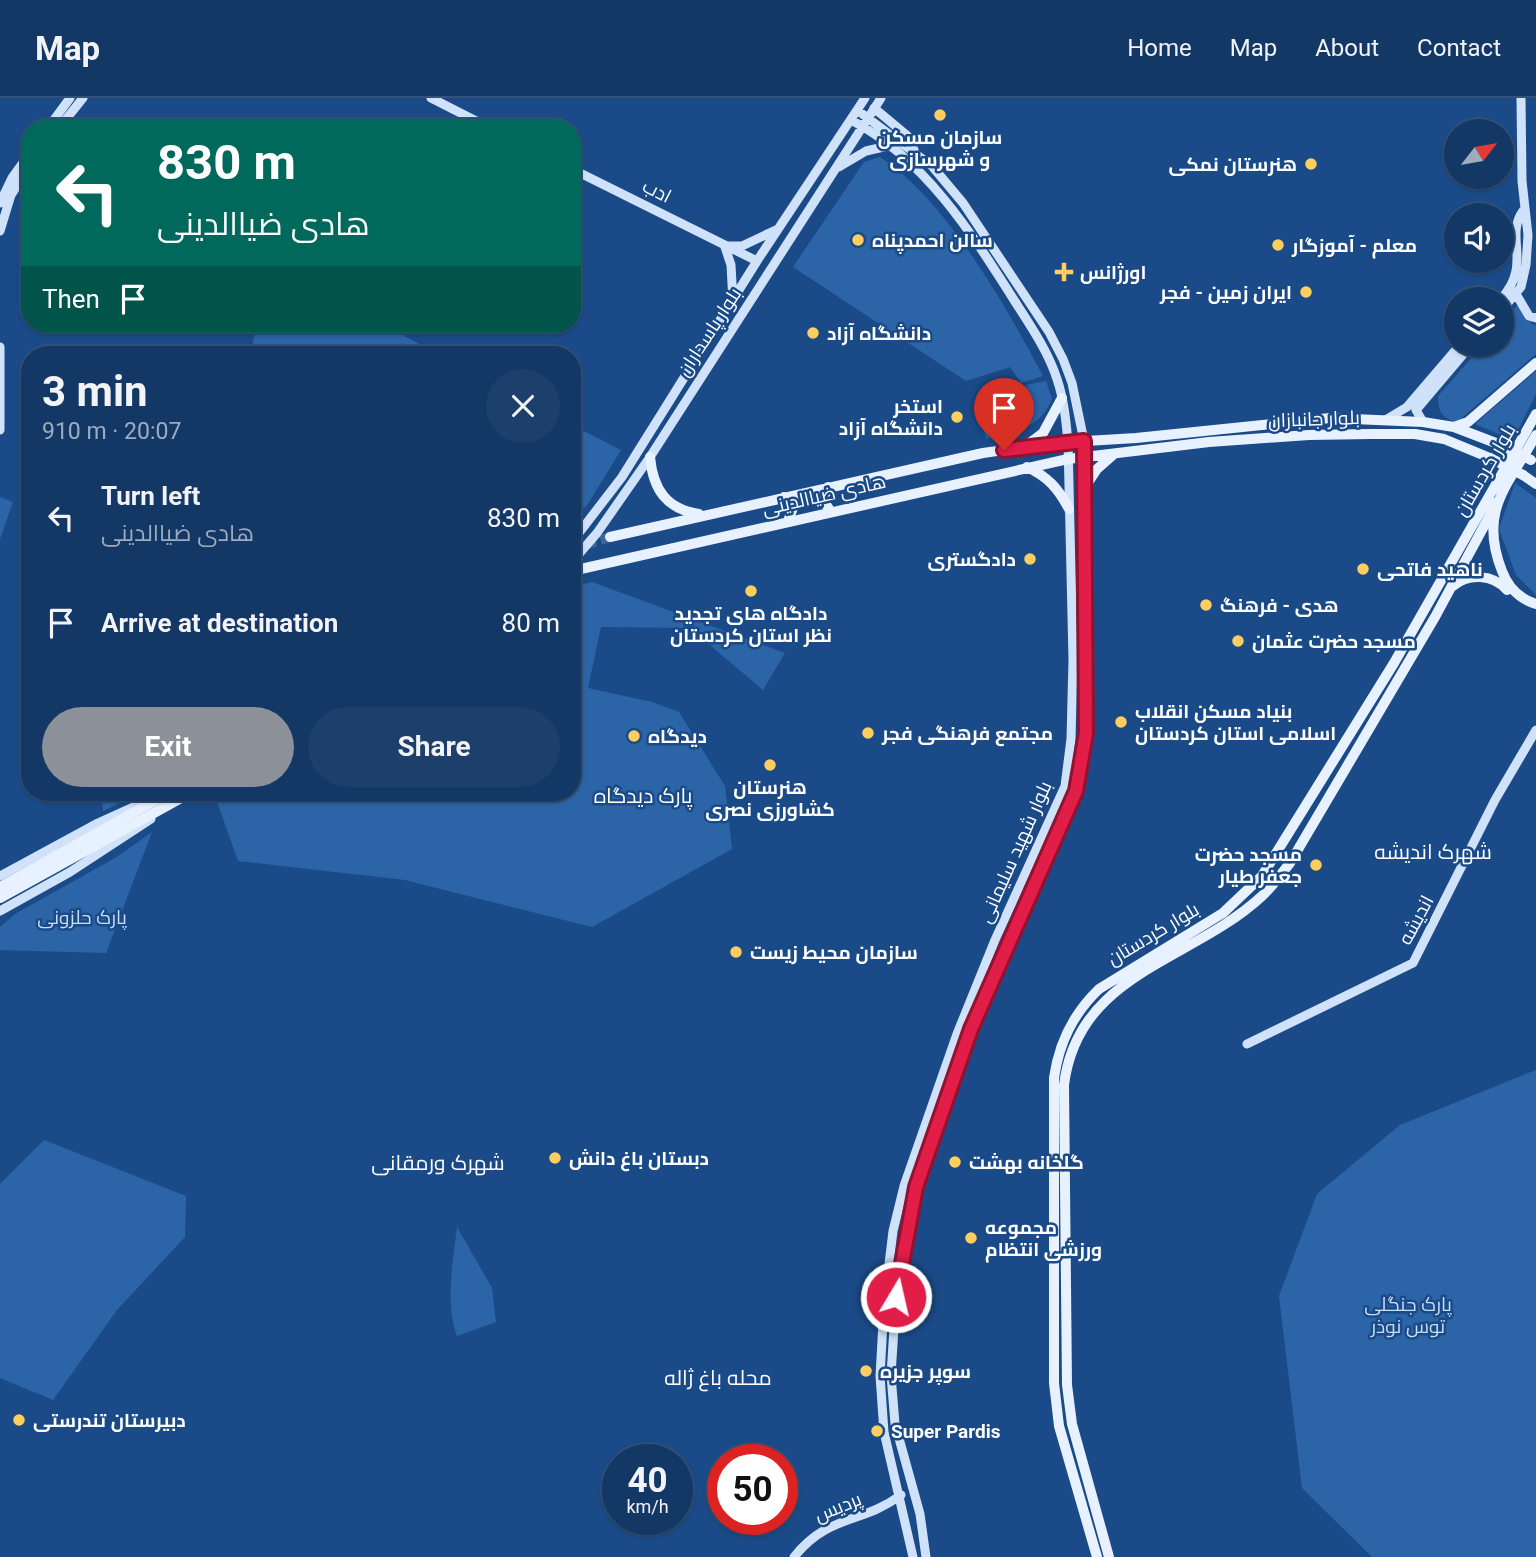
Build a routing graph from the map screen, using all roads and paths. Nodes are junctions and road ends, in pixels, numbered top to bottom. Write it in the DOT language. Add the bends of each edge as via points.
graph roads {
  1 [pos="70,98"];
  2 [pos="431,98"];
  3 [pos="865,98"];
  4 [pos="881,98"];
  5 [pos="1521,98"];
  6 [pos="80,99"];
  7 [pos="857,110"];
  8 [pos="871,113"];
  9 [pos="55,119"];
  10 [pos="66,119"];
  11 [pos="472,119"];
  12 [pos="851,120"];
  13 [pos="863,126"];
  14 [pos="888,146"];
  15 [pos="21,166"];
  16 [pos="581,174"];
  17 [pos="828,178"];
  18 [pos="21,179"];
  19 [pos="0,203"];
  20 [pos="1523,211"];
  21 [pos="779,228"];
  22 [pos="0,231"];
  23 [pos="724,246"];
  24 [pos="757,261"];
  25 [pos="1509,287"];
  26 [pos="1516,294"];
  27 [pos="1514,296"];
  28 [pos="733,303"];
  29 [pos="1536,318"];
  30 [pos="0,347"];
  31 [pos="1450,357"];
  32 [pos="1461,357"];
  33 [pos="1536,363"];
  34 [pos="1062,398"];
  35 [pos="1536,414"];
  36 [pos="1387,419"];
  37 [pos="1423,422"];
  38 [pos="1454,427"];
  39 [pos="0,430"];
  40 [pos="1536,435"];
  41 [pos="1084,441"];
  42 [pos="1068,442"];
  43 [pos="1026,446"];
  44 [pos="1114,454"];
  45 [pos="650,457"];
  46 [pos="1084,457"];
  47 [pos="1068,459"];
  48 [pos="1534,462"];
  49 [pos="1027,467"];
  50 [pos="1531,481"];
  51 [pos="828,487"];
  52 [pos="1085,487"];
  53 [pos="784,497"];
  54 [pos="1497,502"];
  55 [pos="1069,509"];
  56 [pos="831,512"];
  57 [pos="705,515"];
  58 [pos="788,521"];
  59 [pos="581,530"];
  60 [pos="610,537"];
  61 [pos="581,552"];
  62 [pos="581,569"];
  63 [pos="1451,588"];
  64 [pos="1536,604"];
  65 [pos="1536,609"];
  66 [pos="1424,611"];
  67 [pos="1435,617"];
  68 [pos="1536,730"];
  69 [pos="148,801"];
  70 [pos="153,801"];
  71 [pos="176,801"];
  72 [pos="178,801"];
  73 [pos="1036,851"];
  74 [pos="1047,856"];
  75 [pos="1028,868"];
  76 [pos="1039,873"];
  77 [pos="0,876"];
  78 [pos="0,887"];
  79 [pos="0,898"];
  80 [pos="0,911"];
  81 [pos="1197,934"];
  82 [pos="1247,1044"];
  83 [pos="943,1076"];
  84 [pos="954,1079"];
  85 [pos="901,1495"];
  86 [pos="794,1557"];
  87 [pos="913,1557"];
  88 [pos="926,1557"];
  89 [pos="1097,1557"];
  90 [pos="1109,1557"];
  1 -- 9 [label="main road"];
  2 -- 11 [label="main road"];
  3 -- 7 [label="main road, بلوار پاسداران"];
  4 -- 8 [label="main road, بلوار پاسداران"];
  5 -- 20 [label="main road"];
  6 -- 10 [label="main road"];
  7 -- 8 [label="main road, بلوار شهید سلیمانی"];
  7 -- 12 [label="main road, بلوار پاسداران"];
  8 -- 13 [label="main road, بلوار پاسداران"];
  8 -- 41 [label="main road, بلوار شهید سلیمانی" via="950,186 1049,332 1072,383"];
  12 -- 13 [label="main road, بلوار شهید سلیمانی"];
  12 -- 21 [label="main road, بلوار پاسداران"];
  13 -- 14 [label="main road, بلوار شهید سلیمانی"];
  13 -- 17 [label="main road, بلوار پاسداران"];
  14 -- 17 [label="main road" via="854,156"];
  14 -- 34 [label="main road, بلوار شهید سلیمانی" via="940,193 995,270 1037,336"];
  15 -- 19 [label="main road"];
  16 -- 23 [label="main road, ادب"];
  17 -- 45 [label="main road, بلوار پاسداران"];
  18 -- 22 [label="main road"];
  20 -- 25 [label="main road" via="1517,219 1517,276"];
  20 -- 26 [label="main road" via="1526,265"];
  21 -- 23 [label="main road" via="742,246"];
  21 -- 24 [label="main road, بلوار پاسداران"];
  23 -- 24 [label="main road, ادب"];
  23 -- 28 [label="main road" via="731,265"];
  24 -- 28 [label="main road, بلوار پاسداران"];
  26 -- 27 [label="main road"];
  26 -- 29 [label="main road" via="1529,316"];
  28 -- 59 [label="main road, بلوار پاسداران" via="622,477"];
  30 -- 39 [label="main road"];
  31 -- 36 [label="main road" via="1407,407"];
  32 -- 37 [label="main road" via="1416,410"];
  33 -- 38 [label="main road" via="1468,422"];
  34 -- 42 [label="main road, بلوار شهید سلیمانی"];
  34 -- 43 [label="main road" via="1044,431"];
  35 -- 66 [label="main road, بلوار کردستان"];
  36 -- 37 [label="main road, بلوار جانبازان"];
  36 -- 41 [label="main road, بلوار جانبازان" via="1330,418"];
  37 -- 38 [label="main road, بلوار جانبازان"];
  38 -- 48 [label="main road, بلوار جانبازان, bridge"];
  40 -- 54 [label="main road, بلوار کردستان"];
  41 -- 42 [label="main road, هادی ضیاالدینی"];
  41 -- 46 [label="main road, بلوار شهید سلیمانی"];
  42 -- 43 [label="main road, هادی ضیاالدینی"];
  42 -- 47 [label="main road, بلوار شهید سلیمانی"];
  43 -- 51 [label="main road, هادی ضیاالدینی"];
  44 -- 46 [label="main road, بلوار جانبازان"];
  44 -- 50 [label="main road, بلوار جانبازان, bridge" via="1309,435 1415,434 1444,439"];
  44 -- 52 [label="main road"];
  45 -- 57 [label="main road" via="652,475 663,497 685,512"];
  45 -- 61 [label="main road, بلوار پاسداران"];
  46 -- 47 [label="main road, هادی ضیاالدینی"];
  46 -- 52 [label="main road, بلوار شهید سلیمانی"];
  47 -- 49 [label="main road, هادی ضیاالدینی"];
  47 -- 55 [label="main road, بلوار شهید سلیمانی"];
  49 -- 55 [label="main road" via="1057,487"];
  49 -- 56 [label="main road, هادی ضیاالدینی"];
  51 -- 53 [label="main road, هادی ضیاالدینی"];
  51 -- 56 [label="main road" via="822,500"];
  52 -- 74 [label="main road, بلوار شهید سلیمانی" via="1086,733 1076,791"];
  53 -- 57 [label="main road, هادی ضیاالدینی"];
  53 -- 58 [label="main road" via="793,508"];
  54 -- 63 [label="main road, بلوار کردستان"];
  54 -- 64 [label="main road, بلوار کردستان" via="1491,525 1500,568 1512,589"];
  55 -- 73 [label="main road, بلوار شهید سلیمانی" via="1071,739 1065,786"];
  56 -- 58 [label="main road, هادی ضیاالدینی"];
  57 -- 60 [label="main road, هادی ضیاالدینی"];
  58 -- 62 [label="main road, هادی ضیاالدینی"];
  63 -- 65 [label="main road" via="1460,580 1488,578 1501,583 1517,601"];
  63 -- 67 [label="main road, بلوار کردستان"];
  66 -- 67 [label="main road"];
  66 -- 81 [label="main road, بلوار کردستان" via="1274,859 1249,890"];
  67 -- 81 [label="main road, بلوار کردستان" via="1290,863 1261,897"];
  68 -- 82 [label="main road, اندیشه" via="1413,963"];
  69 -- 77 [label="main road" via="97,822"];
  70 -- 78 [label="main road"];
  71 -- 79 [label="main road"];
  72 -- 80 [label="main road" via="112,847"];
  73 -- 74 [label="main road" via="1039,858"];
  73 -- 75 [label="main road, بلوار شهید سلیمانی"];
  74 -- 76 [label="main road, بلوار شهید سلیمانی"];
  75 -- 76 [label="main road" via="1035,866"];
  75 -- 83 [label="main road, بلوار شهید سلیمانی"];
  76 -- 84 [label="main road, بلوار شهید سلیمانی"];
  81 -- 89 [label="main road, بلوار کردستان" via="1123,971 1084,1003 1062,1042 1054,1078 1054,1383 1059,1426"];
  81 -- 90 [label="main road, بلوار کردستان" via="1107,998 1077,1035 1067,1061 1067,1385 1072,1424"];
  83 -- 84 [label="main road"];
  83 -- 85 [label="main road, بلوار شهید سلیمانی" via="904,1186 884,1305 880,1376 884,1432"];
  84 -- 88 [label="main road, بلوار شهید سلیمانی" via="909,1215 892,1355 895,1424 920,1514"];
  85 -- 86 [label="main road, پردیس" via="879,1510 824,1528"];
  85 -- 87 [label="main road, بلوار شهید سلیمانی"];
}
